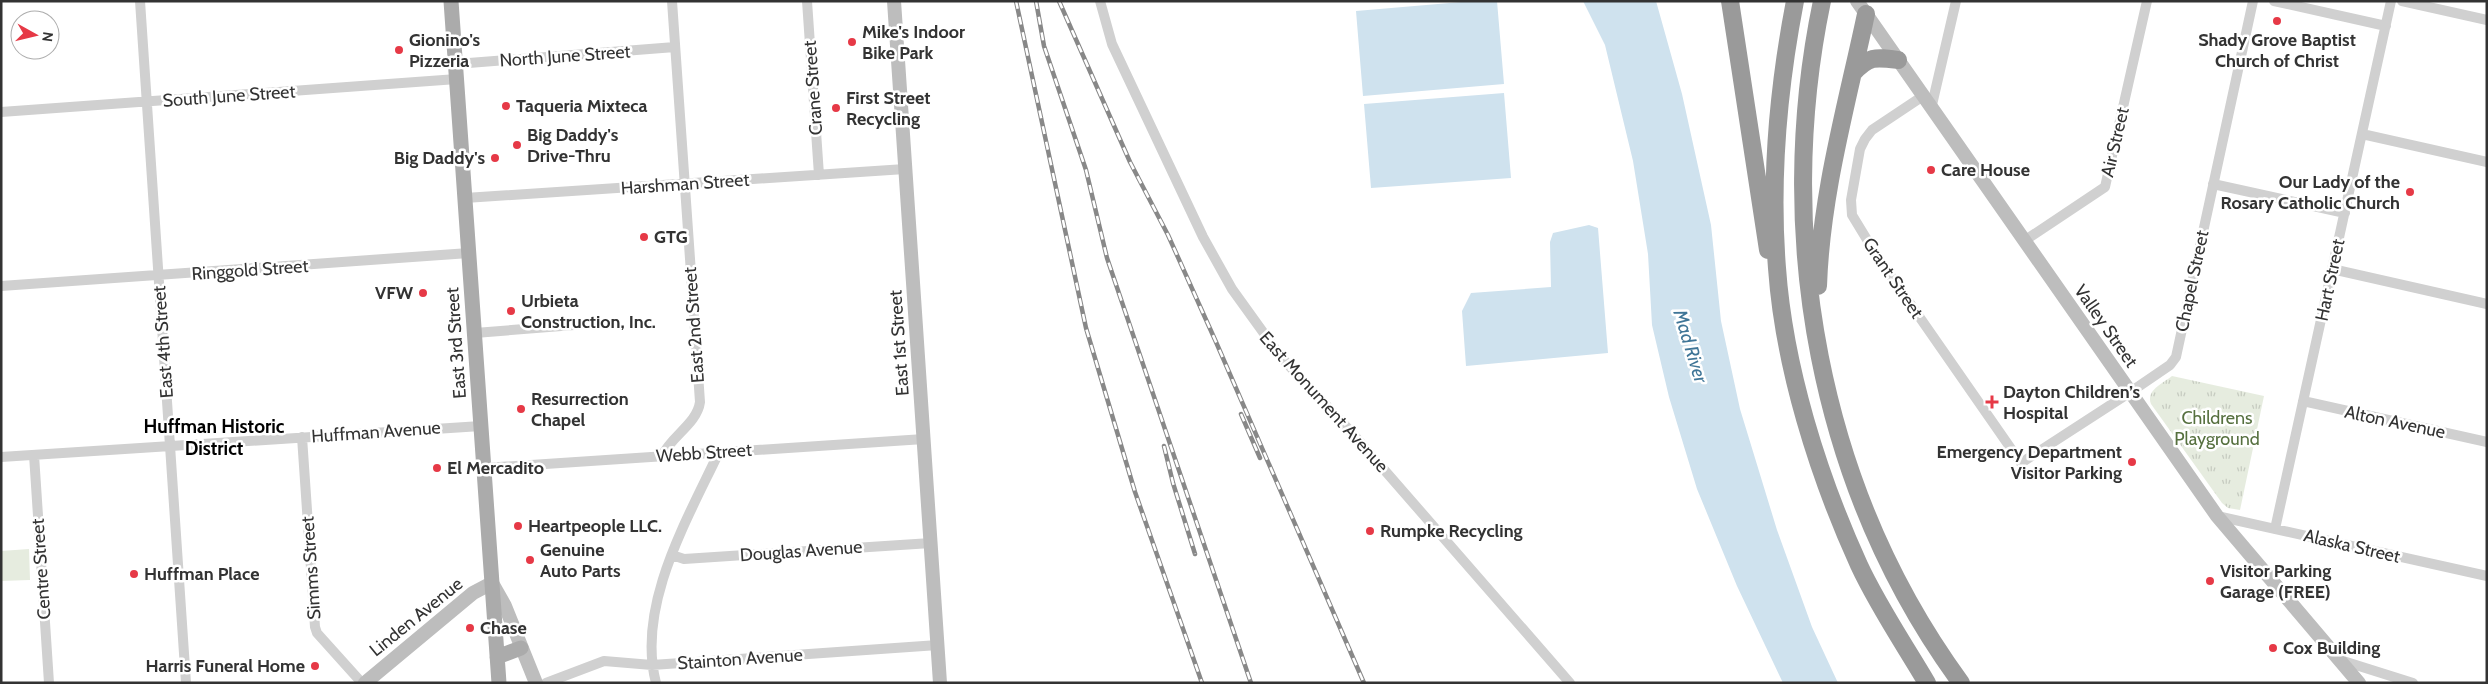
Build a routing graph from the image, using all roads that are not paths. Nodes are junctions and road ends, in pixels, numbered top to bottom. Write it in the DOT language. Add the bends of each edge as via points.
graph roads {
  1 [pos="140,1"];
  2 [pos="451,1"];
  3 [pos="672,1"];
  4 [pos="807,1"];
  5 [pos="894,1"];
  6 [pos="1100,1"];
  7 [pos="1730,1"];
  8 [pos="1795,1"];
  9 [pos="1956,1"];
  10 [pos="2147,1"];
  11 [pos="2253,1"];
  12 [pos="2274,1"];
  13 [pos="2391,1"];
  14 [pos="2402,1"];
  15 [pos="1821,3"];
  16 [pos="1864,6"];
  17 [pos="2487,20"];
  18 [pos="2386,26"];
  19 [pos="675,47"];
  20 [pos="1898,60"];
  21 [pos="456,72"];
  22 [pos="1853,73"];
  23 [pos="1923,96"];
  24 [pos="146,102"];
  25 [pos="1931,109"];
  26 [pos="1,112"];
  27 [pos="2362,134"];
  28 [pos="2487,162"];
  29 [pos="905,169"];
  30 [pos="819,175"];
  31 [pos="684,184"];
  32 [pos="2213,184"];
  33 [pos="465,198"];
  34 [pos="2345,213"];
  35 [pos="2024,241"];
  36 [pos="469,253"];
  37 [pos="1777,269"];
  38 [pos="2332,270"];
  39 [pos="158,276"];
  40 [pos="1,286"];
  41 [pos="2487,304"];
  42 [pos="574,325"];
  43 [pos="1815,331"];
  44 [pos="474,332"];
  45 [pos="2129,393"];
  46 [pos="2303,402"];
  47 [pos="481,426"];
  48 [pos="302,437"];
  49 [pos="924,439"];
  50 [pos="2487,442"];
  51 [pos="170,445"];
  52 [pos="719,452"];
  53 [pos="34,455"];
  54 [pos="662,456"];
  55 [pos="1,457"];
  56 [pos="2021,463"];
  57 [pos="484,468"];
  58 [pos="2217,516"];
  59 [pos="2275,529"];
  60 [pos="931,543"];
  61 [pos="672,555"];
  62 [pos="2487,576"];
  63 [pos="492,583"];
  64 [pos="938,646"];
  65 [pos="521,648"];
  66 [pos="497,657"];
  67 [pos="2340,660"];
  68 [pos="652,665"];
  69 [pos="49,683"];
  70 [pos="186,683"];
  71 [pos="364,683"];
  72 [pos="499,683"];
  73 [pos="536,683"];
  74 [pos="546,683"];
  75 [pos="656,683"];
  76 [pos="940,683"];
  77 [pos="1570,683"];
  78 [pos="1927,683"];
  79 [pos="1961,683"];
  80 [pos="2359,683"];
  81 [pos="2414,683"];
  1 -- 24 [label="street, East 4th Street"];
  2 -- 21 [label="main road, East 3rd Street"];
  3 -- 19 [label="street, East 2nd Street"];
  4 -- 30 [label="street, Crane Street"];
  5 -- 29 [label="main road, East 1st Street"];
  6 -- 77 [label="street, East Monument Avenue" via="1112,44 1203,237 1219,269 1260,330"];
  7 -- 37 [label="highway" via="1766,246"];
  8 -- 37 [label="highway" via="1779,102 1775,156"];
  9 -- 25 [label="street"];
  10 -- 35 [label="street, Air Street" via="2105,187"];
  11 -- 32 [label="street, Chapel Street"];
  12 -- 18 [label="street"];
  13 -- 18 [label="street, Hart Street"];
  14 -- 17 [label="street"];
  15 -- 43 [label="highway" via="1810,73 1802,169 1804,237"];
  16 -- 20 [label="main road, Valley Street"];
  16 -- 22 [label="highway"];
  18 -- 27 [label="street, Hart Street"];
  19 -- 21 [label="street, North June Street"];
  19 -- 31 [label="street, East 2nd Street"];
  20 -- 22 [label="highway" via="1873,58"];
  20 -- 23 [label="main road, Valley Street"];
  21 -- 24 [label="street, South June Street"];
  21 -- 33 [label="main road, East 3rd Street"];
  22 -- 43 [label="highway" via="1824,213"];
  23 -- 25 [label="main road, Valley Street"];
  23 -- 56 [label="street, Grant Street" via="1872,130 1865,139 1850,200 1852,215"];
  24 -- 26 [label="street, South June Street"];
  24 -- 39 [label="street, East 4th Street"];
  25 -- 35 [label="main road, Valley Street"];
  27 -- 28 [label="street"];
  27 -- 34 [label="street, Hart Street"];
  29 -- 30 [label="street, Harshman Street"];
  29 -- 49 [label="main road, East 1st Street"];
  30 -- 31 [label="street, Harshman Street"];
  31 -- 33 [label="street, Harshman Street"];
  31 -- 54 [label="street, East 2nd Street" via="700,402 696,415 672,440"];
  32 -- 34 [label="street"];
  32 -- 45 [label="street, Chapel Street" via="2176,357 2170,365"];
  33 -- 36 [label="main road, East 3rd Street"];
  34 -- 38 [label="street, Hart Street"];
  35 -- 45 [label="main road, Valley Street"];
  36 -- 39 [label="street, Ringgold Street"];
  36 -- 44 [label="main road, East 3rd Street"];
  37 -- 78 [label="highway" via="1802,404 1836,512 1860,567"];
  38 -- 41 [label="street"];
  38 -- 46 [label="street, Hart Street"];
  39 -- 40 [label="street, Ringgold Street"];
  39 -- 51 [label="street, East 4th Street"];
  42 -- 44 [label="street"];
  43 -- 79 [label="highway" via="1834,421 1863,504 1911,605"];
  44 -- 47 [label="main road, East 3rd Street"];
  45 -- 56 [label="street, Chapel Street"];
  45 -- 58 [label="main road, Valley Street"];
  46 -- 50 [label="street, Alton Avenue"];
  46 -- 59 [label="street, Hart Street"];
  47 -- 48 [label="street, Huffman Avenue"];
  47 -- 57 [label="main road, East 3rd Street"];
  48 -- 51 [label="street, Huffman Avenue"];
  48 -- 71 [label="street, Simms Street" via="315,627"];
  49 -- 52 [label="street, Webb Street"];
  49 -- 60 [label="main road, East 1st Street"];
  51 -- 53 [label="street, Huffman Avenue"];
  51 -- 70 [label="street, East 4th Street"];
  52 -- 54 [label="street, Webb Street"];
  52 -- 61 [label="street"];
  53 -- 55 [label="street, Huffman Avenue"];
  53 -- 69 [label="street, Centre Street"];
  54 -- 57 [label="street, Webb Street"];
  57 -- 63 [label="main road, East 3rd Street"];
  58 -- 59 [label="street, Alaska Street"];
  58 -- 67 [label="main road, Valley Street"];
  59 -- 62 [label="street, Alaska Street"];
  60 -- 61 [label="street, Douglas Avenue" via="684,559"];
  60 -- 64 [label="main road, East 1st Street"];
  61 -- 68 [label="street" via="657,599"];
  63 -- 65 [label="main road" via="505,606"];
  63 -- 66 [label="main road, East 3rd Street"];
  63 -- 71 [label="main road, Linden Avenue" via="473,593"];
  64 -- 68 [label="street, Stainton Avenue"];
  64 -- 76 [label="main road, East 1st Street"];
  65 -- 66 [label="main road"];
  65 -- 73 [label="main road"];
  66 -- 72 [label="main road, East 3rd Street"];
  67 -- 80 [label="main road, Valley Street"];
  67 -- 81 [label="street"];
  68 -- 74 [label="street, Stainton Avenue" via="604,661"];
  68 -- 75 [label="street"];
}
